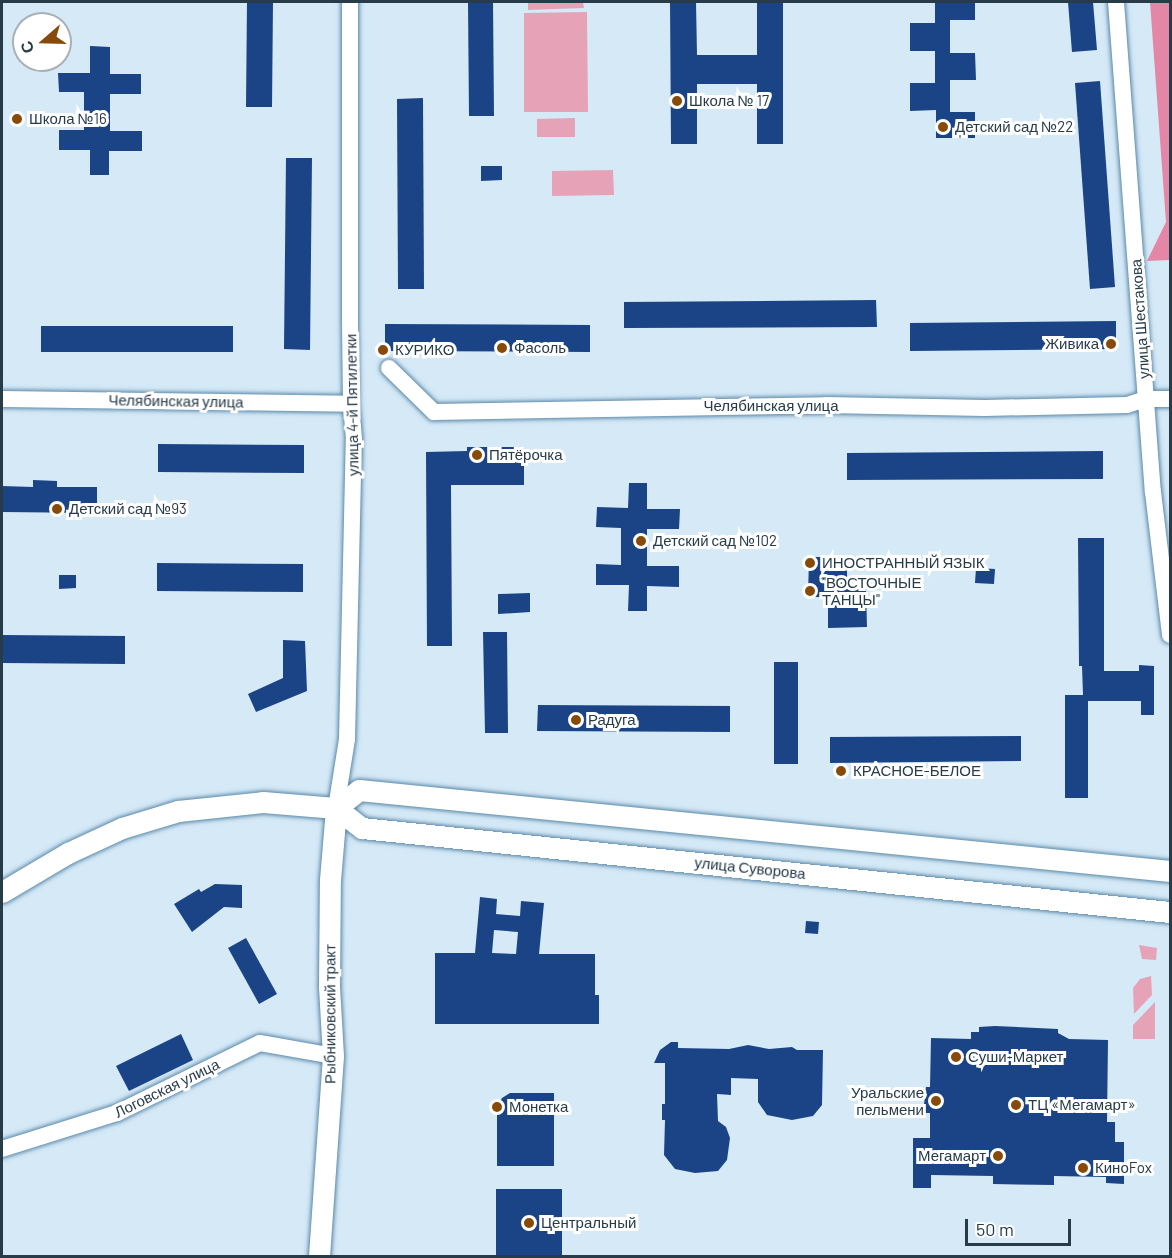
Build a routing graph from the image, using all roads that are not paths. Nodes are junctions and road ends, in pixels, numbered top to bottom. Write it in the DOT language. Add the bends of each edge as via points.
graph roads {
  1 [pos="350,2"];
  2 [pos="1116,2"];
  3 [pos="389,368"];
  4 [pos="2,399"];
  5 [pos="1146,399"];
  6 [pos="1170,399"];
  7 [pos="351,404"];
  8 [pos="1170,635"];
  9 [pos="336,808"];
  10 [pos="1170,872"];
  11 [pos="2,892"];
  12 [pos="1170,912"];
  13 [pos="333,1056"];
  14 [pos="2,1149"];
  15 [pos="319,1257"];
  1 -- 7 [label="street, улица 4-й Пятилетки"];
  2 -- 5 [label="street, улица Шестакова"];
  3 -- 5 [label="street, Челябинская улица" via="434,412 802,405 985,408 1127,405"];
  4 -- 7 [label="street, Челябинская улица"];
  5 -- 6 [label="street, Челябинская улица"];
  5 -- 8 [label="street, улица Шестакова"];
  7 -- 9 [label="street, улица 4-й Пятилетки" via="354,439 347,739"];
  9 -- 10 [label="main road" via="359,790"];
  9 -- 11 [label="main road" via="263,802 178,811 122,828"];
  9 -- 12 [label="main road, улица Суворова" via="362,828"];
  9 -- 13 [label="main road, Рыбниковский тракт" via="330,880"];
  13 -- 14 [label="street, Логовская улица" via="260,1042 117,1113"];
  13 -- 15 [label="main road, Рыбниковский тракт"];
}
